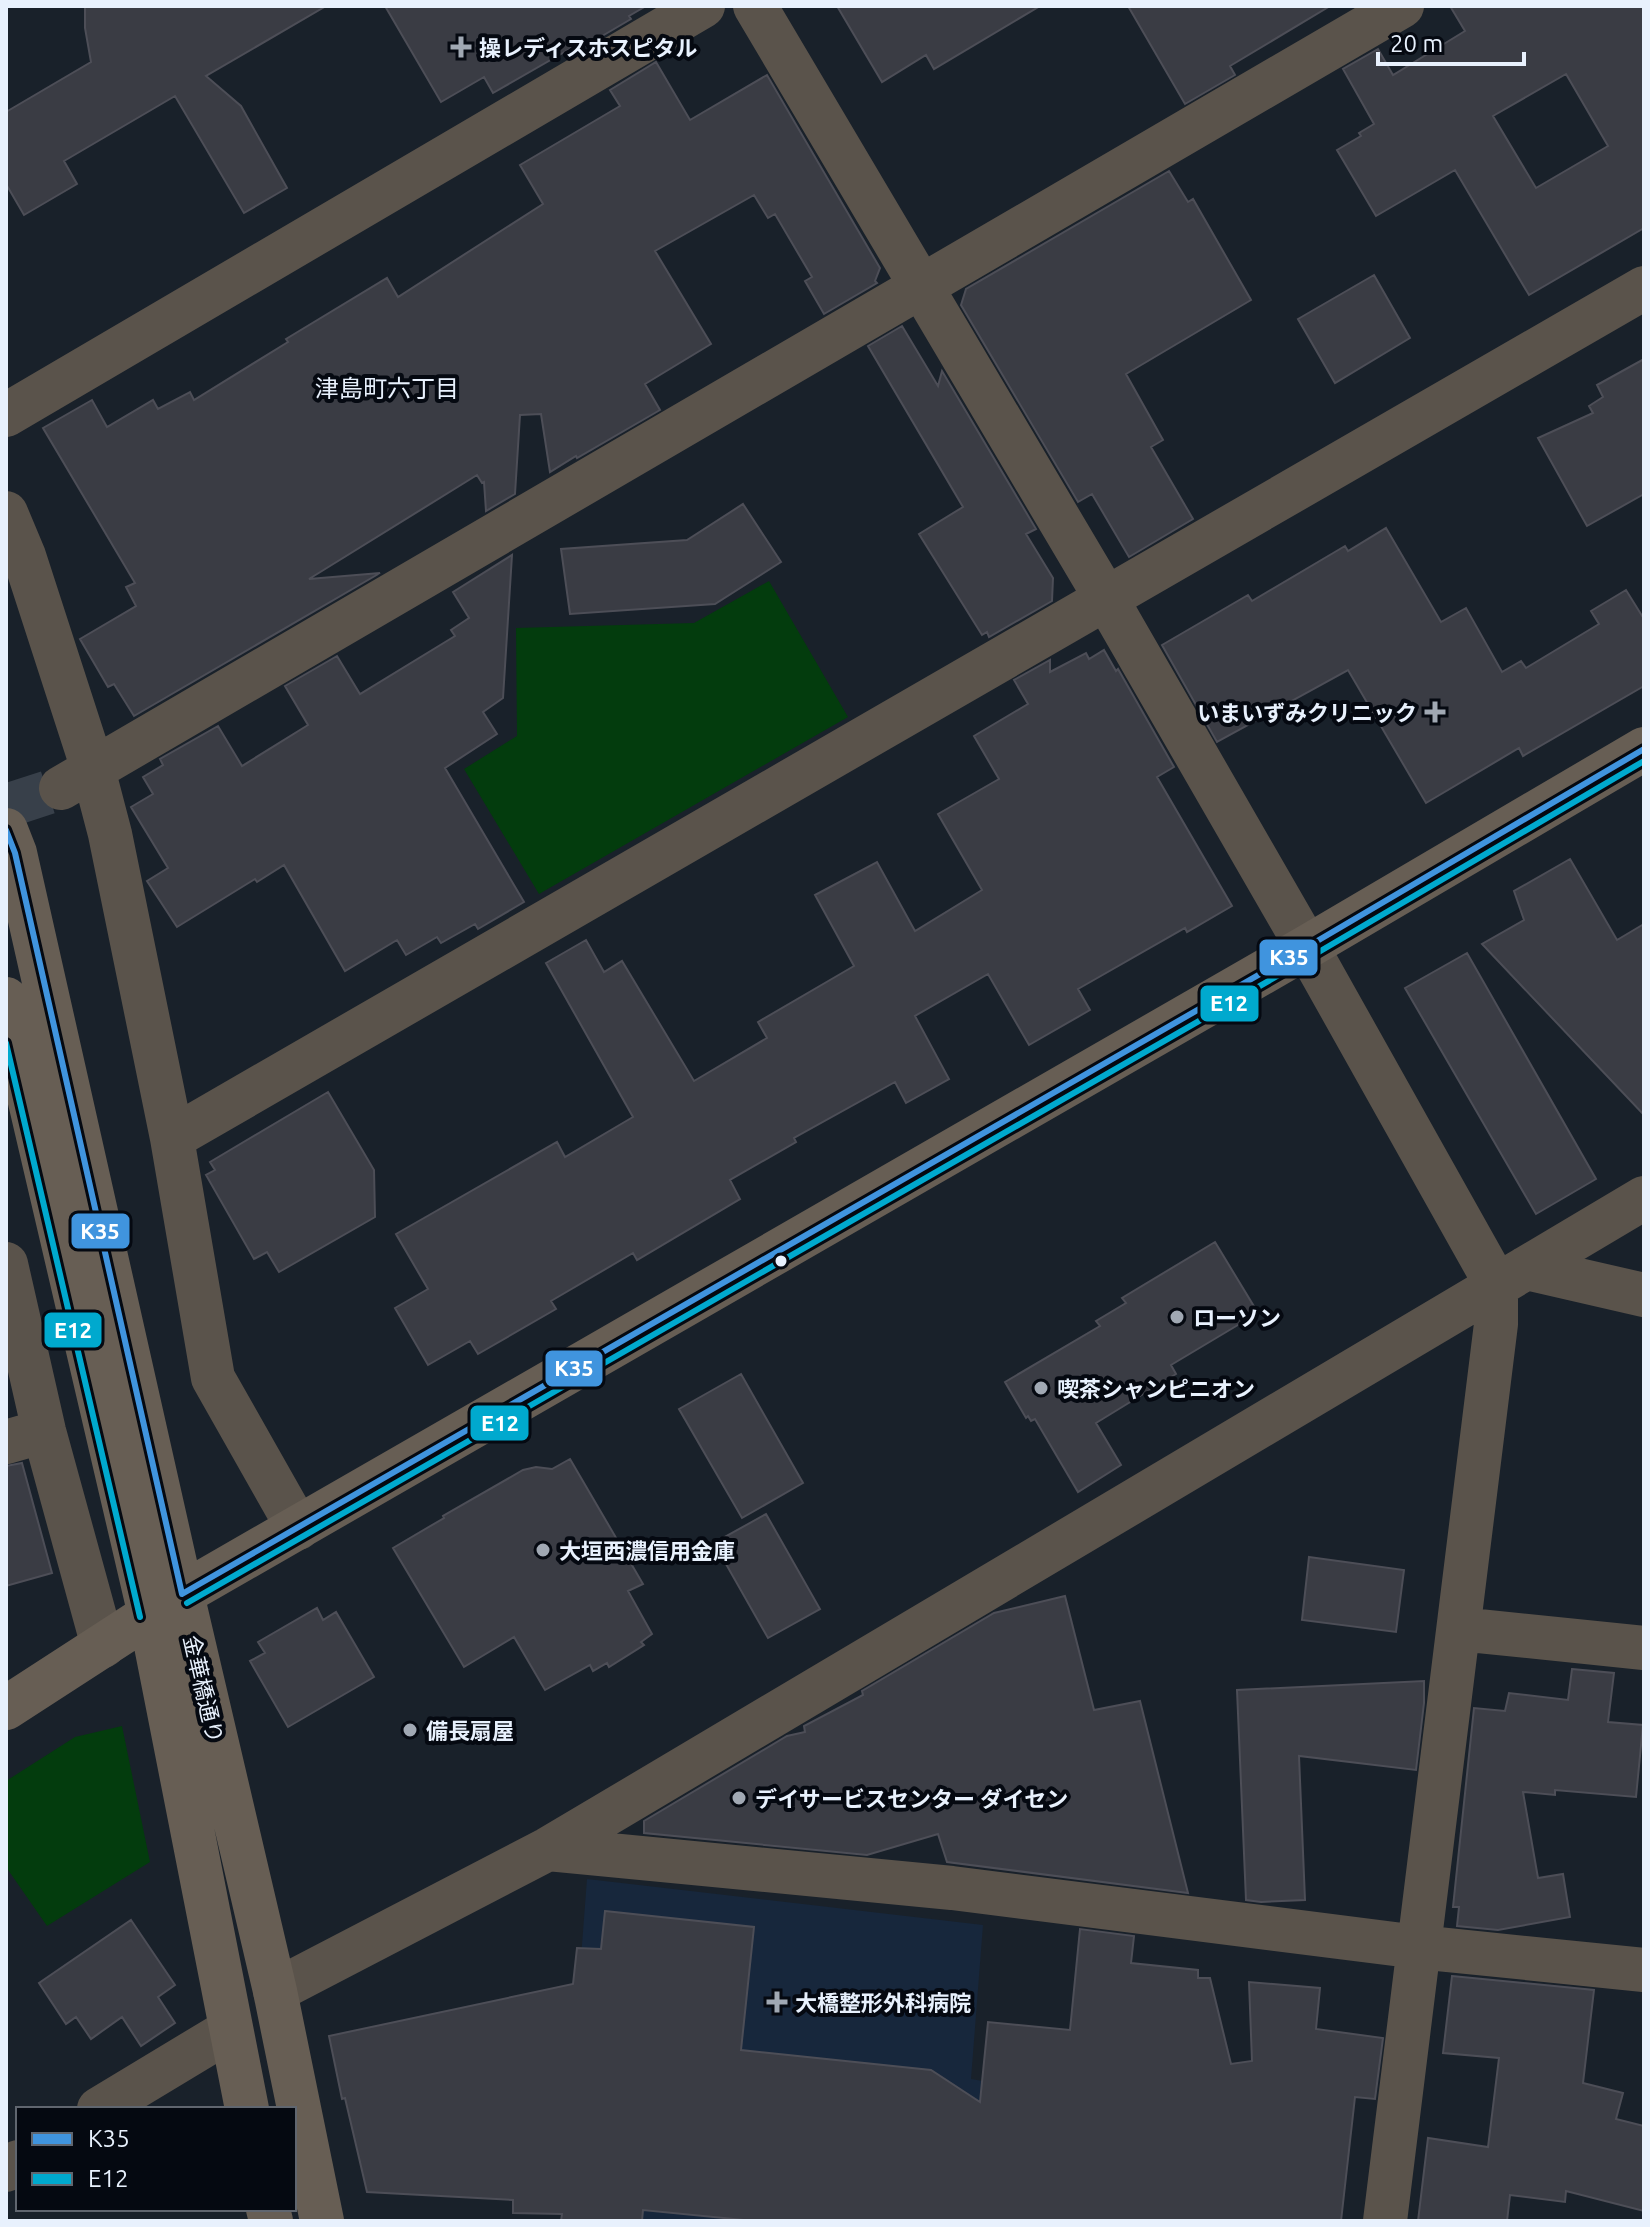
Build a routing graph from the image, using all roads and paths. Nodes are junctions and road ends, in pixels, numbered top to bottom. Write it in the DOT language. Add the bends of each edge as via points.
graph roads {
  1 [pos="703,6"];
  2 [pos="755,6"];
  3 [pos="1402,6"];
  4 [pos="921,287"];
  5 [pos="1644,288"];
  6 [pos="6,415"];
  7 [pos="6,513"];
  8 [pos="1107,600"];
  9 [pos="1644,749"];
  10 [pos="77,778"];
  11 [pos="6,830"];
  12 [pos="1307,947"];
  13 [pos="6,999"];
  14 [pos="172,1138"];
  15 [pos="1644,1198"];
  16 [pos="6,1264"];
  17 [pos="1511,1276"];
  18 [pos="1644,1295"];
  19 [pos="25,1437"];
  20 [pos="298,1528"];
  21 [pos="166,1605"];
  22 [pos="1459,1629"];
  23 [pos="103,1646"];
  24 [pos="1644,1648"];
  25 [pos="6,1708"];
  26 [pos="548,1849"];
  27 [pos="1418,1947"];
  28 [pos="1644,1970"];
  29 [pos="275,1991"];
  30 [pos="230,2030"];
  31 [pos="102,2107"];
  32 [pos="247,2107"];
  33 [pos="324,2221"];
  34 [pos="1385,2221"];
  1 -- 6 [label="street"];
  2 -- 4 [label="street"];
  3 -- 4 [label="street"];
  4 -- 8 [label="street"];
  4 -- 10 [label="street"];
  5 -- 8 [label="street"];
  7 -- 10 [label="street" via="24,556"];
  8 -- 12 [label="street"];
  8 -- 14 [label="street"];
  9 -- 12 [label="street"];
  10 -- 14 [label="street" via="110,834"];
  11 -- 21 [label="street, 金華橋通り"];
  12 -- 17 [label="street"];
  12 -- 20 [label="street"];
  13 -- 21 [label="street, 金華橋通り"];
  14 -- 20 [label="street" via="213,1378"];
  15 -- 17 [label="street"];
  16 -- 19 [label="street"];
  17 -- 18 [label="street"];
  17 -- 22 [label="street" via="1496,1324"];
  17 -- 26 [label="street"];
  19 -- 23 [label="street"];
  20 -- 21 [label="street"];
  21 -- 23 [label="street"];
  21 -- 29 [label="street, 金華橋通り"];
  21 -- 30 [label="street, 金華橋通り"];
  22 -- 24 [label="street"];
  22 -- 27 [label="street"];
  23 -- 25 [label="street"];
  26 -- 27 [label="street" via="952,1888"];
  26 -- 29 [label="street"];
  27 -- 28 [label="street"];
  27 -- 34 [label="street"];
  29 -- 33 [label="street, 金華橋通り"];
  30 -- 31 [label="street"];
  30 -- 32 [label="street, 金華橋通り"];
}
